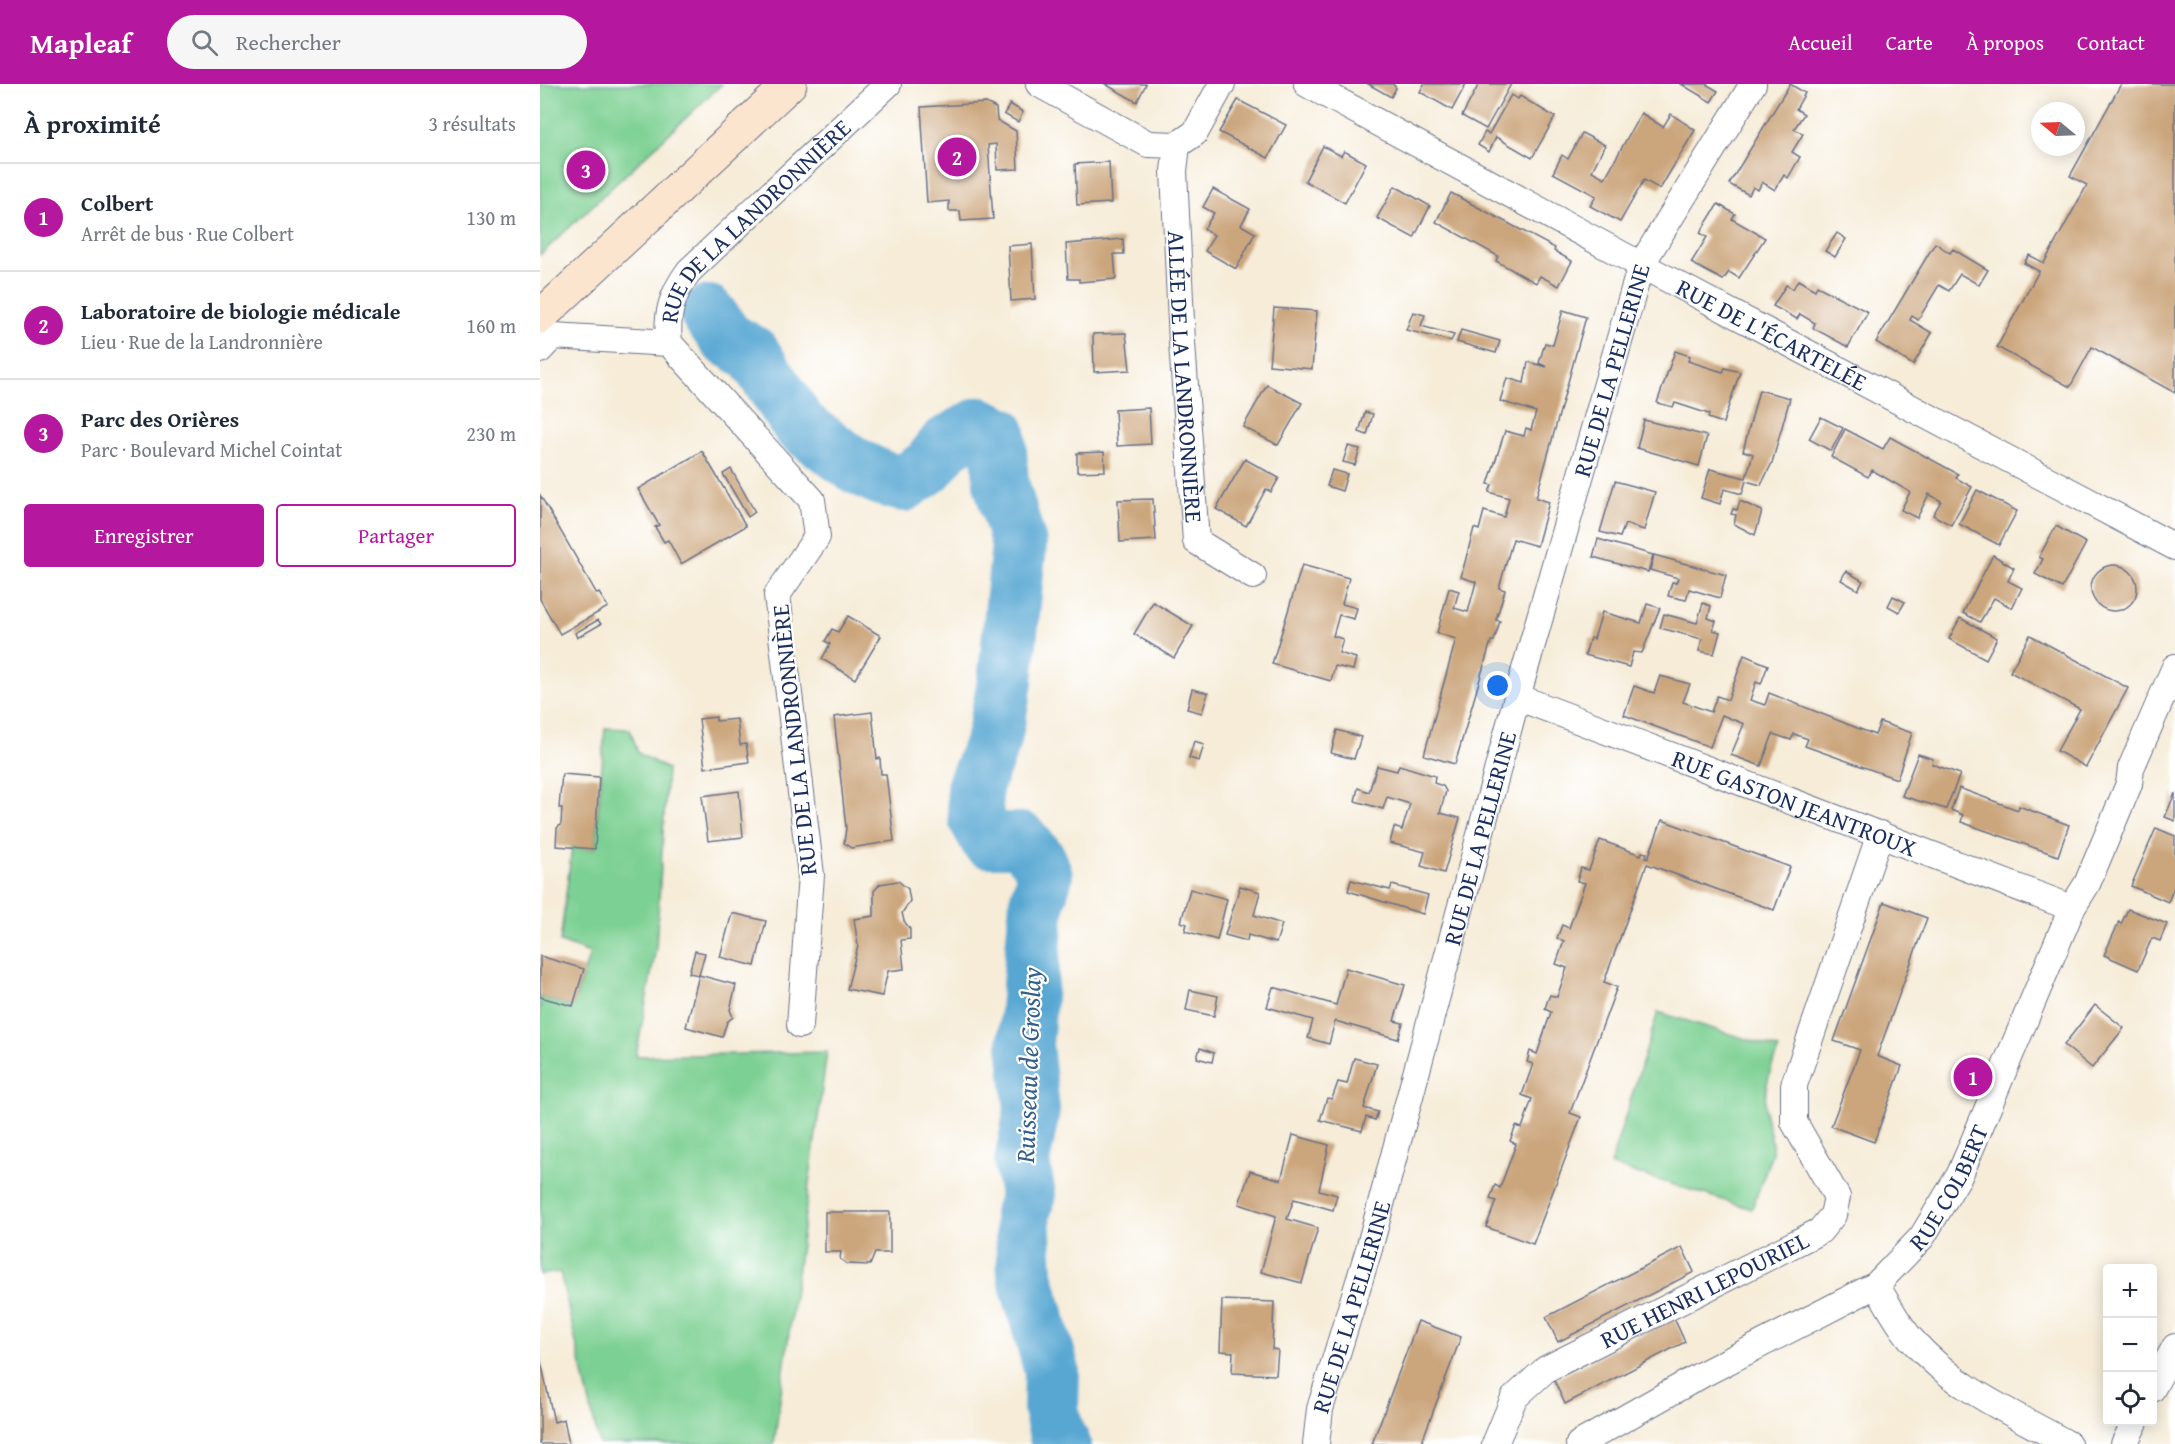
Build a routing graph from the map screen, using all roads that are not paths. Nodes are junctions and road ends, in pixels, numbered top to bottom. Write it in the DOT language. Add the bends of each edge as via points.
graph roads {
  1 [pos="769,84"];
  2 [pos="790,84"];
  3 [pos="888,84"];
  4 [pos="1039,84"];
  5 [pos="1222,84"];
  6 [pos="1307,84"];
  7 [pos="1753,84"];
  8 [pos="1177,145"];
  9 [pos="1641,265"];
  10 [pos="540,295"];
  11 [pos="540,317"];
  12 [pos="669,343"];
  13 [pos="540,350"];
  14 [pos="2175,547"];
  15 [pos="1253,576"];
  16 [pos="2175,667"];
  17 [pos="1517,697"];
  18 [pos="1881,834"];
  19 [pos="2072,908"];
  20 [pos="800,1024"];
  21 [pos="1876,1285"];
  22 [pos="2175,1347"];
  23 [pos="2157,1380"];
  24 [pos="2133,1426"];
  25 [pos="1316,1444"];
  26 [pos="1495,1444"];
  27 [pos="1578,1444"];
  28 [pos="2068,1444"];
  29 [pos="2124,1444"];
  1 -- 10 [label="main road"];
  2 -- 11 [label="main road"];
  3 -- 12 [label="street, RUE DE LA LANDRONNIÈRE" via="689,271 675,289 670,306"];
  4 -- 8 [label="street" via="1148,144"];
  5 -- 8 [label="street" via="1195,133"];
  6 -- 9 [label="street, RUE DE L'ÉCARTELÉE"];
  7 -- 9 [label="street, RUE DE LA PELLERINE"];
  8 -- 15 [label="street, ALLÉE DE LA LANDRONNIÈRE" via="1174,171 1182,344 1196,542"];
  9 -- 14 [label="street, RUE DE L'ÉCARTELÉE"];
  9 -- 17 [label="street, RUE DE LA PELLERINE"];
  12 -- 13 [label="street, RUE DE LA LANDRONNIÈRE" via="553,336"];
  12 -- 20 [label="street, RUE DE LA LANDRONNIÈRE" via="812,500 817,537 777,595 811,875"];
  16 -- 19 [label="street, RUE COLBERT" via="2131,768 2129,784 2088,884"];
  17 -- 18 [label="street, RUE GASTON JEANTROUX"];
  17 -- 25 [label="street, RUE DE LA PELLERINE" via="1369,1250 1320,1409"];
  18 -- 19 [label="street, RUE GASTON JEANTROUX"];
  18 -- 26 [label="street, RUE HENRI LEPOURIEL" via="1794,1085 1794,1122 1837,1197 1833,1215 1820,1231 1546,1370 1514,1398"];
  19 -- 21 [label="street, RUE COLBERT" via="1960,1174 1922,1237"];
  21 -- 27 [label="street, RUE COLBERT"];
  21 -- 28 [label="street" via="1910,1339 1955,1382"];
  22 -- 23 [label="street"];
  24 -- 29 [label="street"];
}
